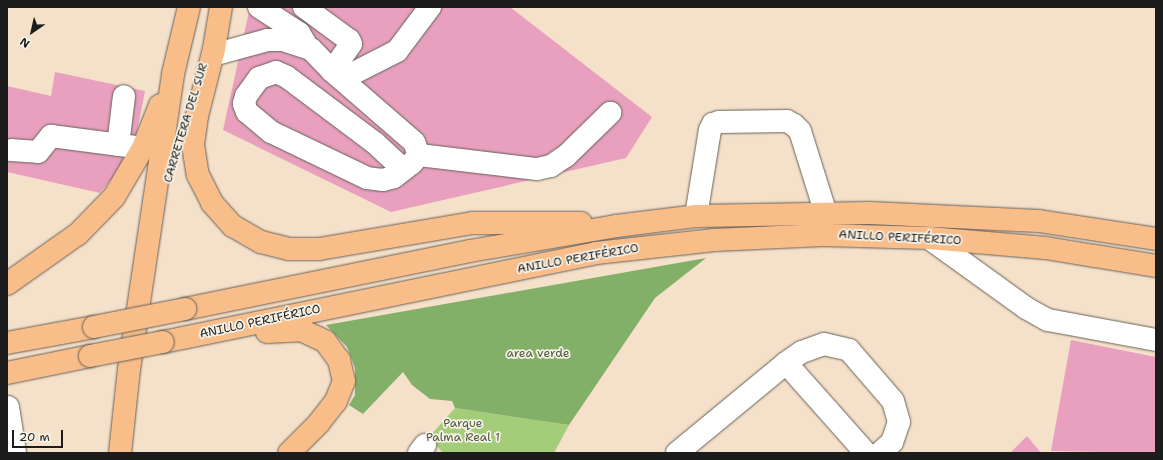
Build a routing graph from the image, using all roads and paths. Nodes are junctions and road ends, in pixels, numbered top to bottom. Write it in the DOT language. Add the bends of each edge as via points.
graph roads {
  1 [pos="189,7"];
  2 [pos="221,7"];
  3 [pos="260,7"];
  4 [pos="304,7"];
  5 [pos="430,7"];
  6 [pos="311,49"];
  7 [pos="212,55"];
  8 [pos="173,74"];
  9 [pos="337,75"];
  10 [pos="124,96"];
  11 [pos="610,113"];
  12 [pos="118,145"];
  13 [pos="143,148"];
  14 [pos="11,150"];
  15 [pos="419,155"];
  16 [pos="403,169"];
  17 [pos="826,214"];
  18 [pos="696,216"];
  19 [pos="616,226"];
  20 [pos="150,238"];
  21 [pos="929,238"];
  22 [pos="1156,239"];
  23 [pos="1156,266"];
  24 [pos="7,284"];
  25 [pos="194,336"];
  26 [pos="1156,340"];
  27 [pos="7,343"];
  28 [pos="786,363"];
  29 [pos="40,366"];
  30 [pos="7,373"];
  31 [pos="7,381"];
  32 [pos="8,408"];
  33 [pos="122,447"];
  34 [pos="14,453"];
  35 [pos="290,453"];
  36 [pos="677,453"];
  37 [pos="866,453"];
  38 [pos="880,453"];
  1 -- 8 [label="highway, CARRETERA DEL SUR"];
  2 -- 7 [label="highway"];
  2 -- 20 [label="highway, CARRETERA DEL SUR"];
  3 -- 6 [label="street" via="299,34"];
  4 -- 9 [label="street" via="351,44"];
  5 -- 9 [label="street" via="397,51"];
  6 -- 7 [label="street" via="283,40 268,40"];
  6 -- 9 [label="street"];
  7 -- 19 [label="highway" via="197,116 194,145 198,175 212,204 233,226 261,242 289,250 319,248 473,223 562,221"];
  8 -- 13 [label="highway"];
  8 -- 20 [label="highway, CARRETERA DEL SUR"];
  9 -- 15 [label="street" via="414,142"];
  10 -- 12 [label="street"];
  11 -- 15 [label="street" via="566,156 551,166 537,169"];
  12 -- 13 [label="street"];
  12 -- 14 [label="street" via="51,136 38,152"];
  13 -- 24 [label="highway" via="114,197 78,234"];
  15 -- 16 [label="street"];
  16 -- 16 [label="street" via="394,177 383,180 367,178 271,132 247,112 244,104 246,96 259,78 269,72 287,77 375,143"];
  17 -- 18 [label="highway, ANILLO PERIFÉRICO"];
  17 -- 18 [label="street" via="800,131 794,124 787,121 719,122 713,124 710,130"];
  17 -- 22 [label="highway, ANILLO PERIFÉRICO" via="870,213 1039,221"];
  18 -- 19 [label="highway, ANILLO PERIFÉRICO"];
  19 -- 27 [label="highway, ANILLO PERIFÉRICO, bridge" via="470,251"];
  20 -- 33 [label="highway, CARRETERA DEL SUR"];
  21 -- 23 [label="highway, ANILLO PERIFÉRICO" via="1046,248"];
  21 -- 25 [label="highway, ANILLO PERIFÉRICO" via="823,235 722,239 596,253"];
  21 -- 26 [label="street" via="1026,308 1048,320"];
  25 -- 29 [label="highway, ANILLO PERIFÉRICO, bridge"];
  25 -- 35 [label="highway" via="301,330 324,341 340,360 344,380 332,407"];
  28 -- 36 [label="street"];
  28 -- 37 [label="street"];
  28 -- 38 [label="street" via="802,352 824,344 849,350 894,401 899,422 892,442"];
  29 -- 30 [label="highway, ANILLO PERIFÉRICO"];
  29 -- 31 [label="highway"];
  32 -- 34 [label="street"];
}
